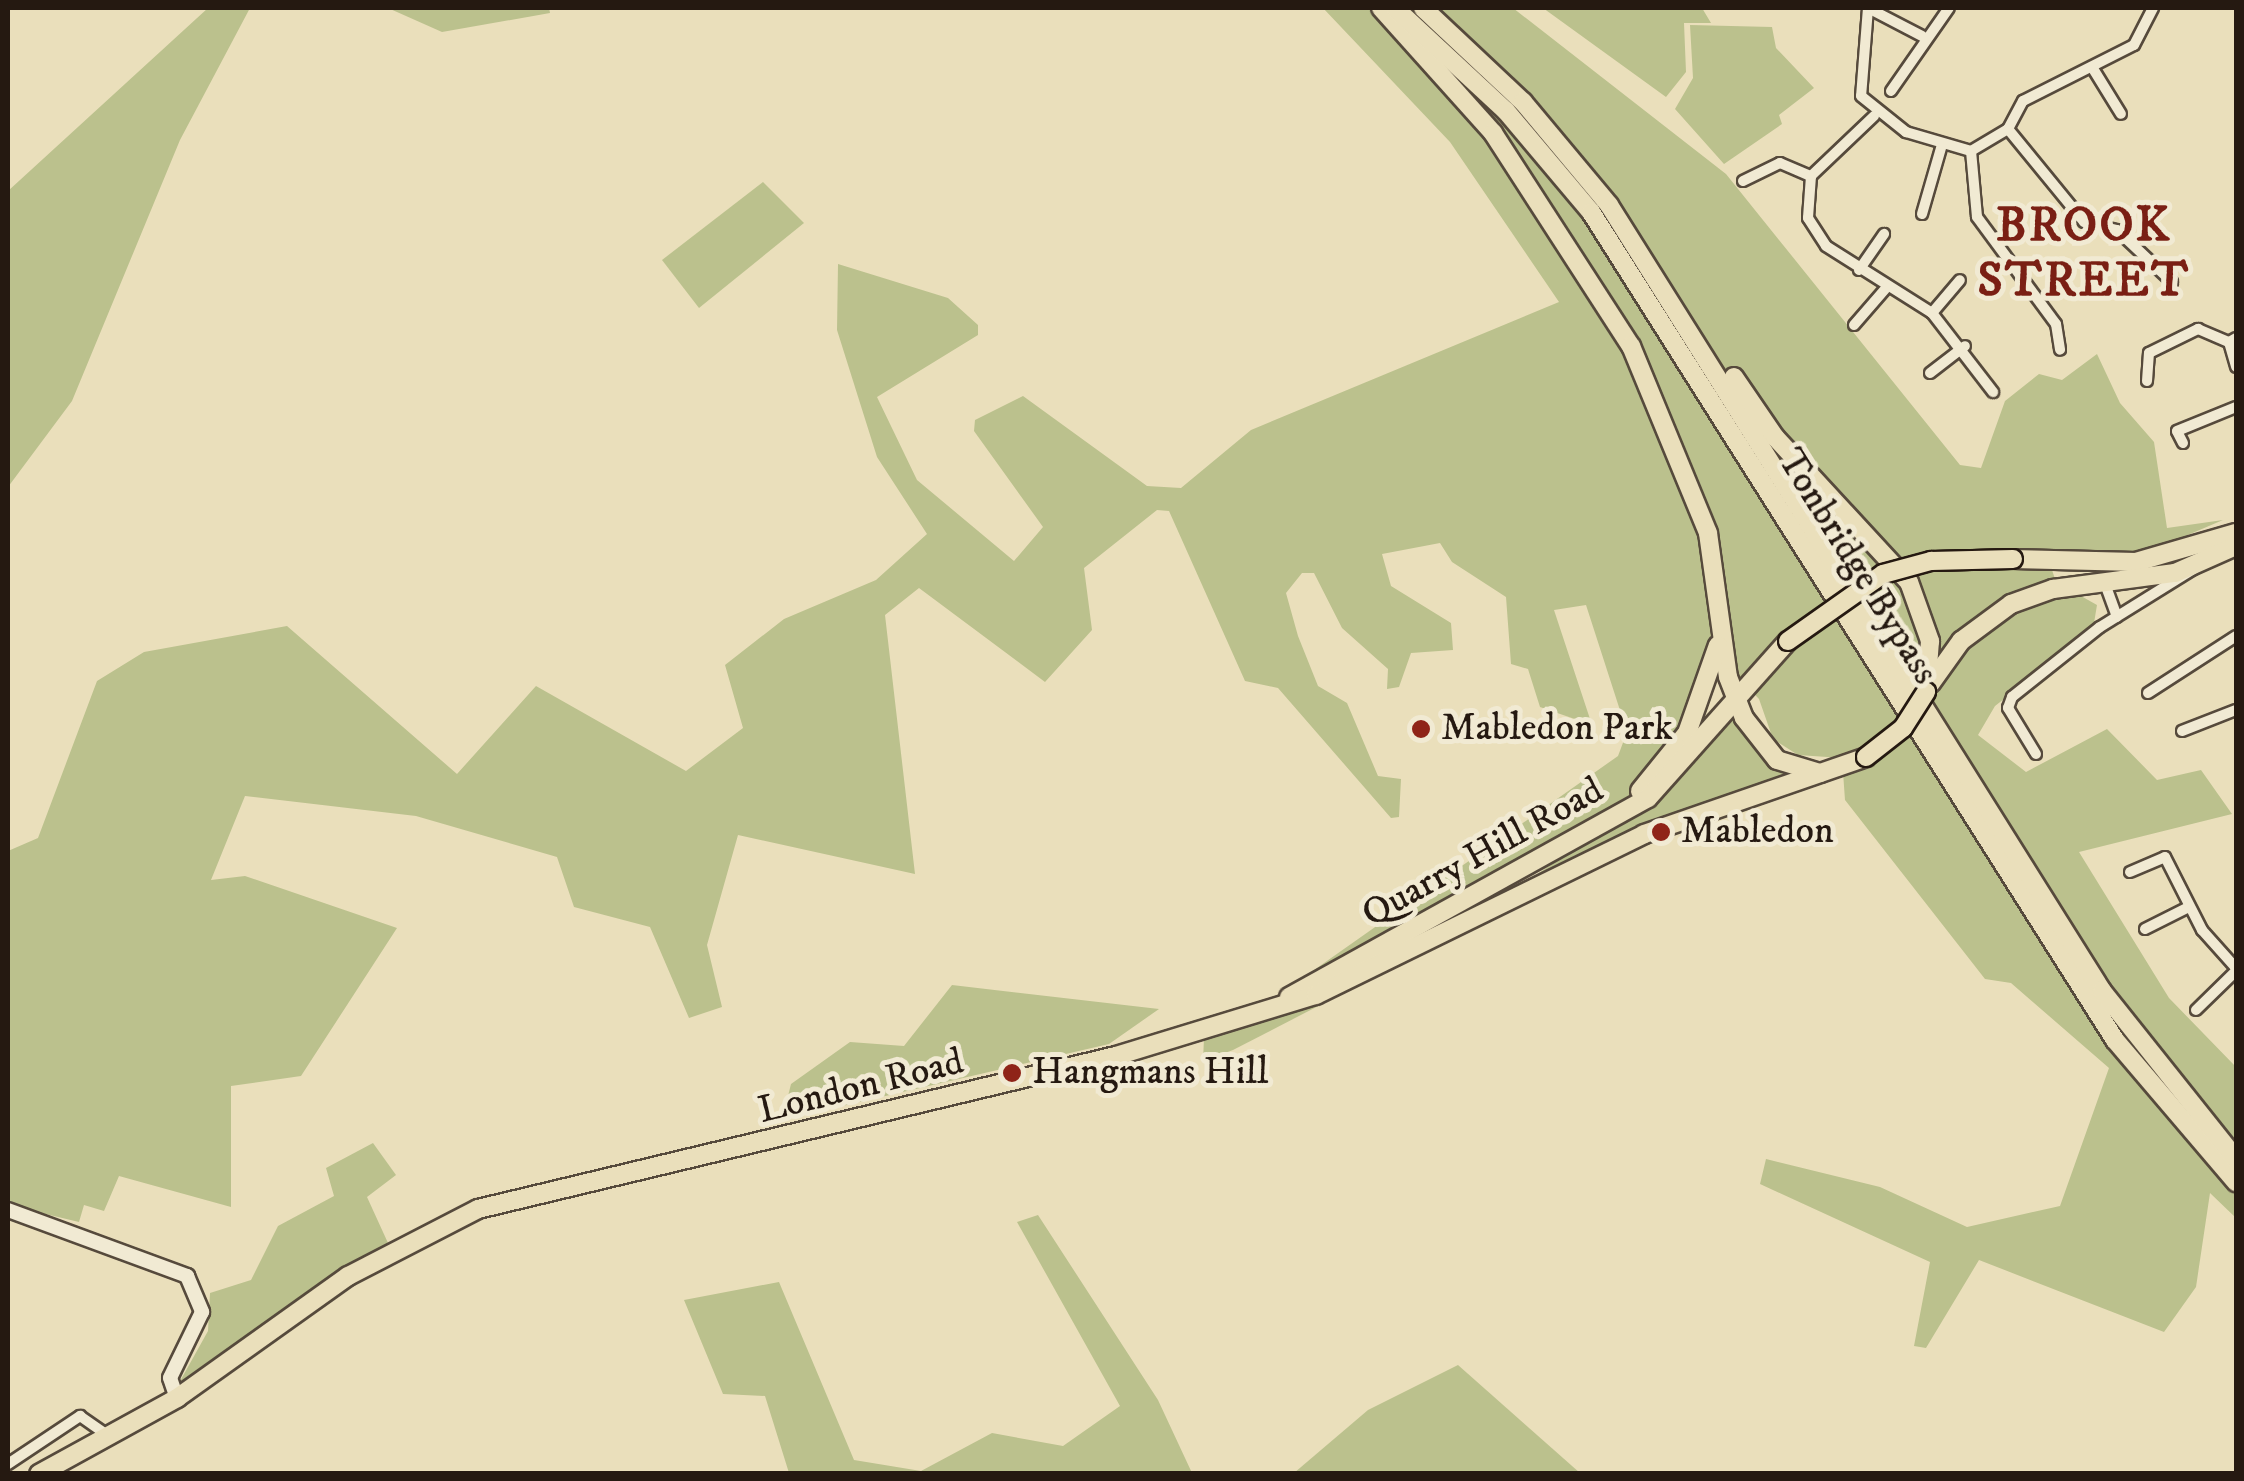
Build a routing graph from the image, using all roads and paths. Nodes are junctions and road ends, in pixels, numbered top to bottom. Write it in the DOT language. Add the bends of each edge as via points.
graph roads {
  1 [pos="1381,8"];
  2 [pos="1395,8"];
  3 [pos="1423,8"];
  4 [pos="1868,8"];
  5 [pos="1948,8"];
  6 [pos="2153,8"];
  7 [pos="1922,36"];
  8 [pos="2092,67"];
  9 [pos="1891,91"];
  10 [pos="2122,114"];
  11 [pos="1874,116"];
  12 [pos="2008,129"];
  13 [pos="1941,148"];
  14 [pos="1971,151"];
  15 [pos="1811,176"];
  16 [pos="1743,181"];
  17 [pos="1922,214"];
  18 [pos="1884,234"];
  19 [pos="1859,270"];
  20 [pos="1960,280"];
  21 [pos="2172,282"];
  22 [pos="1886,288"];
  23 [pos="1669,293"];
  24 [pos="1932,313"];
  25 [pos="1854,325"];
  26 [pos="2233,340"];
  27 [pos="1965,346"];
  28 [pos="2060,350"];
  29 [pos="2236,367"];
  30 [pos="1930,373"];
  31 [pos="2148,380"];
  32 [pos="1993,392"];
  33 [pos="2236,406"];
  34 [pos="2183,444"];
  35 [pos="2236,532"];
  36 [pos="2236,546"];
  37 [pos="2206,561"];
  38 [pos="2103,574"];
  39 [pos="1722,616"];
  40 [pos="2118,617"];
  41 [pos="2236,636"];
  42 [pos="1935,666"];
  43 [pos="1754,683"];
  44 [pos="2148,693"];
  45 [pos="1738,702"];
  46 [pos="2236,710"];
  47 [pos="2182,730"];
  48 [pos="1763,746"];
  49 [pos="2036,754"];
  50 [pos="1831,774"];
  51 [pos="1598,827"];
  52 [pos="2130,872"];
  53 [pos="2189,907"];
  54 [pos="2145,929"];
  55 [pos="2236,970"];
  56 [pos="1272,1007"];
  57 [pos="2196,1010"];
  58 [pos="2236,1159"];
  59 [pos="2236,1182"];
  60 [pos="8,1210"];
  61 [pos="177,1398"];
  62 [pos="104,1433"];
  63 [pos="8,1464"];
  64 [pos="38,1474"];
  1 -- 39 [label="highway" via="1493,133 1631,346 1690,471"];
  2 -- 59 [label="highway, Tonbridge Bypass" via="1506,111 1620,254 2106,1026"];
  3 -- 23 [label="highway, Tonbridge Bypass" via="1558,142"];
  4 -- 7 [label="street"];
  4 -- 11 [label="street" via="1861,96"];
  5 -- 7 [label="street"];
  6 -- 8 [label="street" via="2134,45"];
  7 -- 9 [label="street"];
  8 -- 10 [label="street"];
  8 -- 12 [label="street" via="2023,102"];
  11 -- 13 [label="street"];
  11 -- 15 [label="street"];
  12 -- 14 [label="street"];
  12 -- 21 [label="street" via="2084,222 2117,230"];
  13 -- 14 [label="street"];
  13 -- 17 [label="street"];
  14 -- 28 [label="street" via="1978,217 2056,324"];
  15 -- 16 [label="street" via="1780,164"];
  15 -- 19 [label="street" via="1808,218"];
  18 -- 19 [label="street"];
  19 -- 22 [label="street"];
  20 -- 24 [label="street"];
  22 -- 24 [label="street"];
  22 -- 25 [label="street"];
  23 -- 42 [label="highway" via="1775,437 1910,582"];
  23 -- 58 [label="highway, Tonbridge Bypass" via="2102,991"];
  24 -- 27 [label="street"];
  26 -- 29 [label="street"];
  26 -- 31 [label="street" via="2198,329 2149,354"];
  27 -- 30 [label="street"];
  27 -- 32 [label="street"];
  33 -- 34 [label="street" via="2177,431"];
  35 -- 38 [label="highway, Quarry Hill Road"];
  36 -- 37 [label="highway, Quarry Hill Road"];
  37 -- 38 [label="highway, Quarry Hill Road"];
  37 -- 40 [label="street, Quarry Hill Road"];
  38 -- 40 [label="street"];
  38 -- 42 [label="highway, Quarry Hill Road" via="2011,604"];
  38 -- 43 [label="highway, Quarry Hill Road, bridge" via="2013,560 1931,561 1883,574 1788,641"];
  39 -- 45 [label="highway"];
  39 -- 51 [label="highway" via="1687,733 1660,773"];
  40 -- 49 [label="street, Quarry Hill Road" via="2012,697 2008,708"];
  41 -- 44 [label="street"];
  42 -- 50 [label="highway, London Road, bridge" via="1903,728"];
  43 -- 45 [label="highway, Quarry Hill Road"];
  43 -- 48 [label="highway"];
  45 -- 48 [label="highway"];
  45 -- 51 [label="highway, Quarry Hill Road" via="1667,783"];
  46 -- 47 [label="street"];
  48 -- 50 [label="highway" via="1788,766"];
  50 -- 56 [label="highway, London Road" via="1644,834 1370,975"];
  51 -- 56 [label="highway, Quarry Hill Road"];
  52 -- 53 [label="street" via="2169,854"];
  53 -- 54 [label="street"];
  53 -- 55 [label="street"];
  55 -- 57 [label="street"];
  56 -- 61 [label="highway, London Road" via="778,1142 478,1209 348,1276"];
  60 -- 61 [label="main road" via="187,1276 202,1312 170,1378"];
  61 -- 62 [label="highway, London Road"];
  62 -- 63 [label="street" via="80,1416"];
  62 -- 64 [label="highway, London Road"];
}
